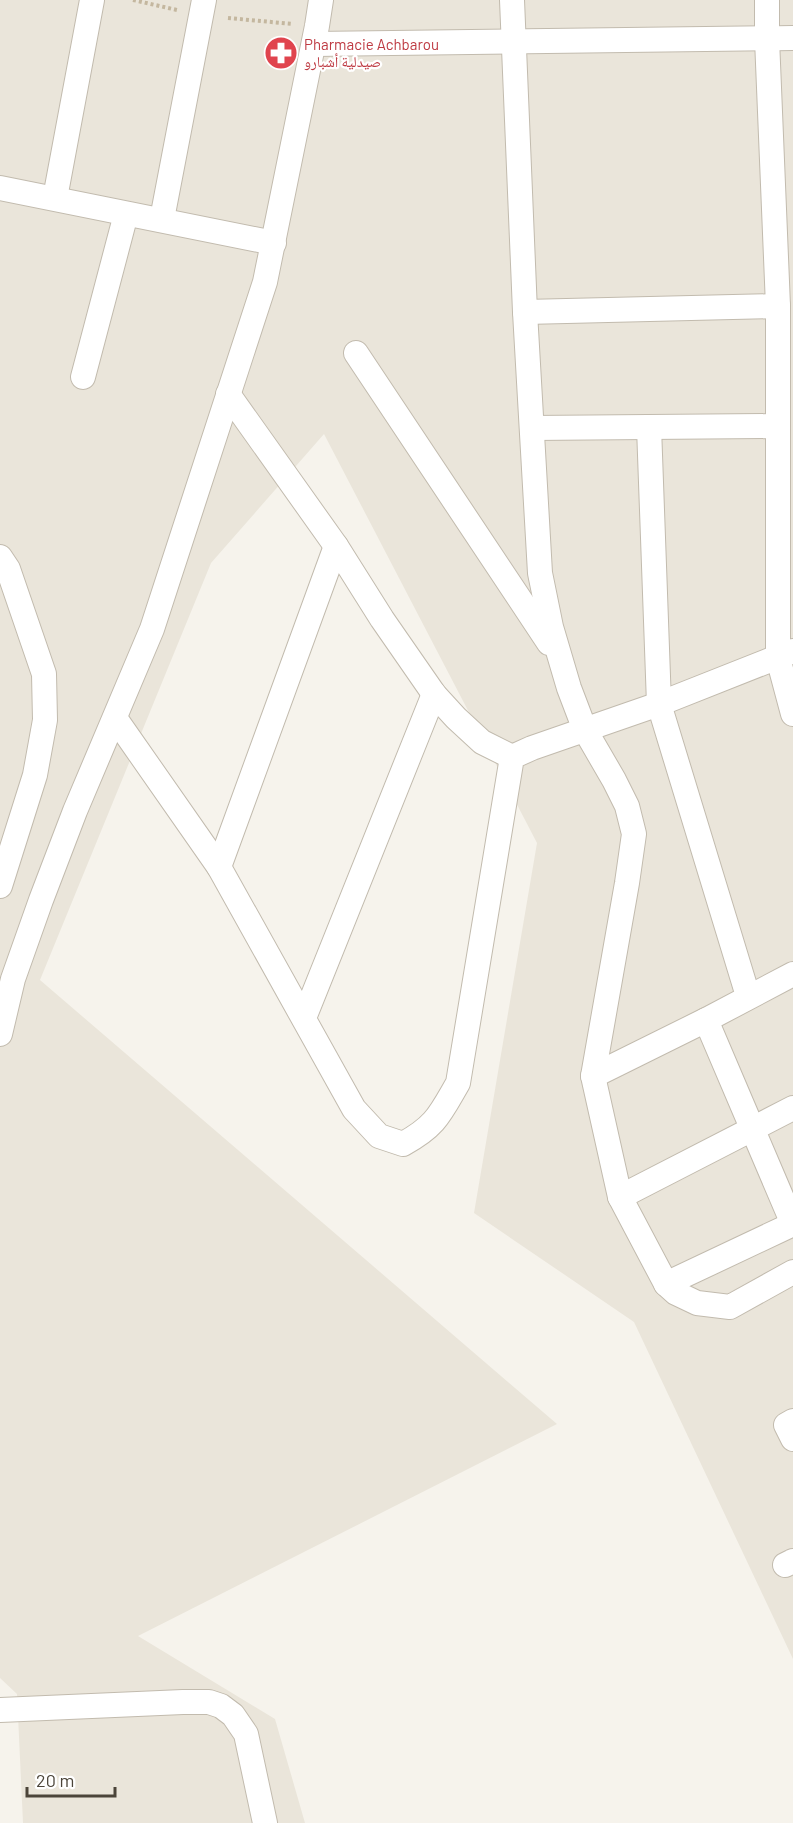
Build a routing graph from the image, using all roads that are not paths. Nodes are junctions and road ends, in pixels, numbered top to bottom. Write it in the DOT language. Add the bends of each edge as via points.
graph roads {
  1 [pos="92,0"];
  2 [pos="204,0"];
  3 [pos="321,0"];
  4 [pos="512,0"];
  5 [pos="767,0"];
  6 [pos="793,38"];
  7 [pos="767,39"];
  8 [pos="513,41"];
  9 [pos="314,44"];
  10 [pos="783,163"];
  11 [pos="0,188"];
  12 [pos="55,198"];
  13 [pos="126,214"];
  14 [pos="162,219"];
  15 [pos="274,243"];
  16 [pos="778,306"];
  17 [pos="525,312"];
  18 [pos="356,353"];
  19 [pos="83,376"];
  20 [pos="228,393"];
  21 [pos="778,426"];
  22 [pos="649,427"];
  23 [pos="532,428"];
  24 [pos="336,546"];
  25 [pos="0,557"];
  26 [pos="785,654"];
  27 [pos="561,661"];
  28 [pos="434,694"];
  29 [pos="659,704"];
  30 [pos="793,714"];
  31 [pos="115,718"];
  32 [pos="585,730"];
  33 [pos="512,757"];
  34 [pos="219,867"];
  35 [pos="0,886"];
  36 [pos="793,974"];
  37 [pos="748,996"];
  38 [pos="304,1018"];
  39 [pos="706,1020"];
  40 [pos="0,1034"];
  41 [pos="593,1076"];
  42 [pos="793,1108"];
  43 [pos="751,1130"];
  44 [pos="620,1197"];
  45 [pos="793,1224"];
  46 [pos="793,1272"];
  47 [pos="666,1284"];
  48 [pos="793,1421"];
  49 [pos="793,1439"];
  50 [pos="0,1710"];
  51 [pos="265,1823"];
  1 -- 12 [label="street"];
  2 -- 14 [label="street"];
  3 -- 9 [label="street"];
  4 -- 8 [label="street"];
  5 -- 7 [label="street"];
  6 -- 7 [label="street"];
  7 -- 8 [label="street"];
  7 -- 10 [label="street"];
  8 -- 9 [label="street"];
  8 -- 17 [label="street"];
  9 -- 15 [label="street"];
  10 -- 16 [label="street"];
  11 -- 12 [label="street"];
  12 -- 13 [label="street"];
  13 -- 14 [label="street"];
  13 -- 19 [label="street"];
  14 -- 15 [label="street"];
  15 -- 20 [label="street"];
  16 -- 17 [label="street"];
  16 -- 21 [label="street"];
  17 -- 23 [label="street"];
  18 -- 27 [label="street"];
  20 -- 24 [label="street"];
  20 -- 31 [label="street" via="152,629"];
  21 -- 22 [label="street"];
  21 -- 26 [label="street"];
  22 -- 23 [label="street"];
  22 -- 29 [label="street"];
  23 -- 27 [label="street" via="540,573"];
  24 -- 28 [label="street"];
  24 -- 34 [label="street"];
  25 -- 35 [label="street" via="8,569 44,674 45,720 35,775"];
  26 -- 29 [label="street"];
  26 -- 30 [label="street"];
  27 -- 32 [label="street"];
  28 -- 33 [label="street" via="482,742"];
  28 -- 38 [label="street"];
  29 -- 32 [label="street"];
  29 -- 37 [label="street"];
  31 -- 34 [label="street"];
  31 -- 40 [label="street" via="40,900 13,979"];
  32 -- 33 [label="street"];
  32 -- 41 [label="street" via="627,806 634,834"];
  33 -- 38 [label="street" via="458,1083 437,1119 403,1144 380,1136 354,1109"];
  34 -- 38 [label="street"];
  36 -- 37 [label="street"];
  37 -- 39 [label="street"];
  39 -- 41 [label="street"];
  39 -- 43 [label="street"];
  41 -- 44 [label="street"];
  42 -- 43 [label="street"];
  43 -- 44 [label="street"];
  43 -- 45 [label="street"];
  44 -- 47 [label="street"];
  45 -- 47 [label="street"];
  46 -- 47 [label="street" via="730,1307 697,1303"];
  48 -- 49 [label="street" via="786,1425"];
  50 -- 51 [label="street" via="183,1702 221,1706 246,1734"];
}
